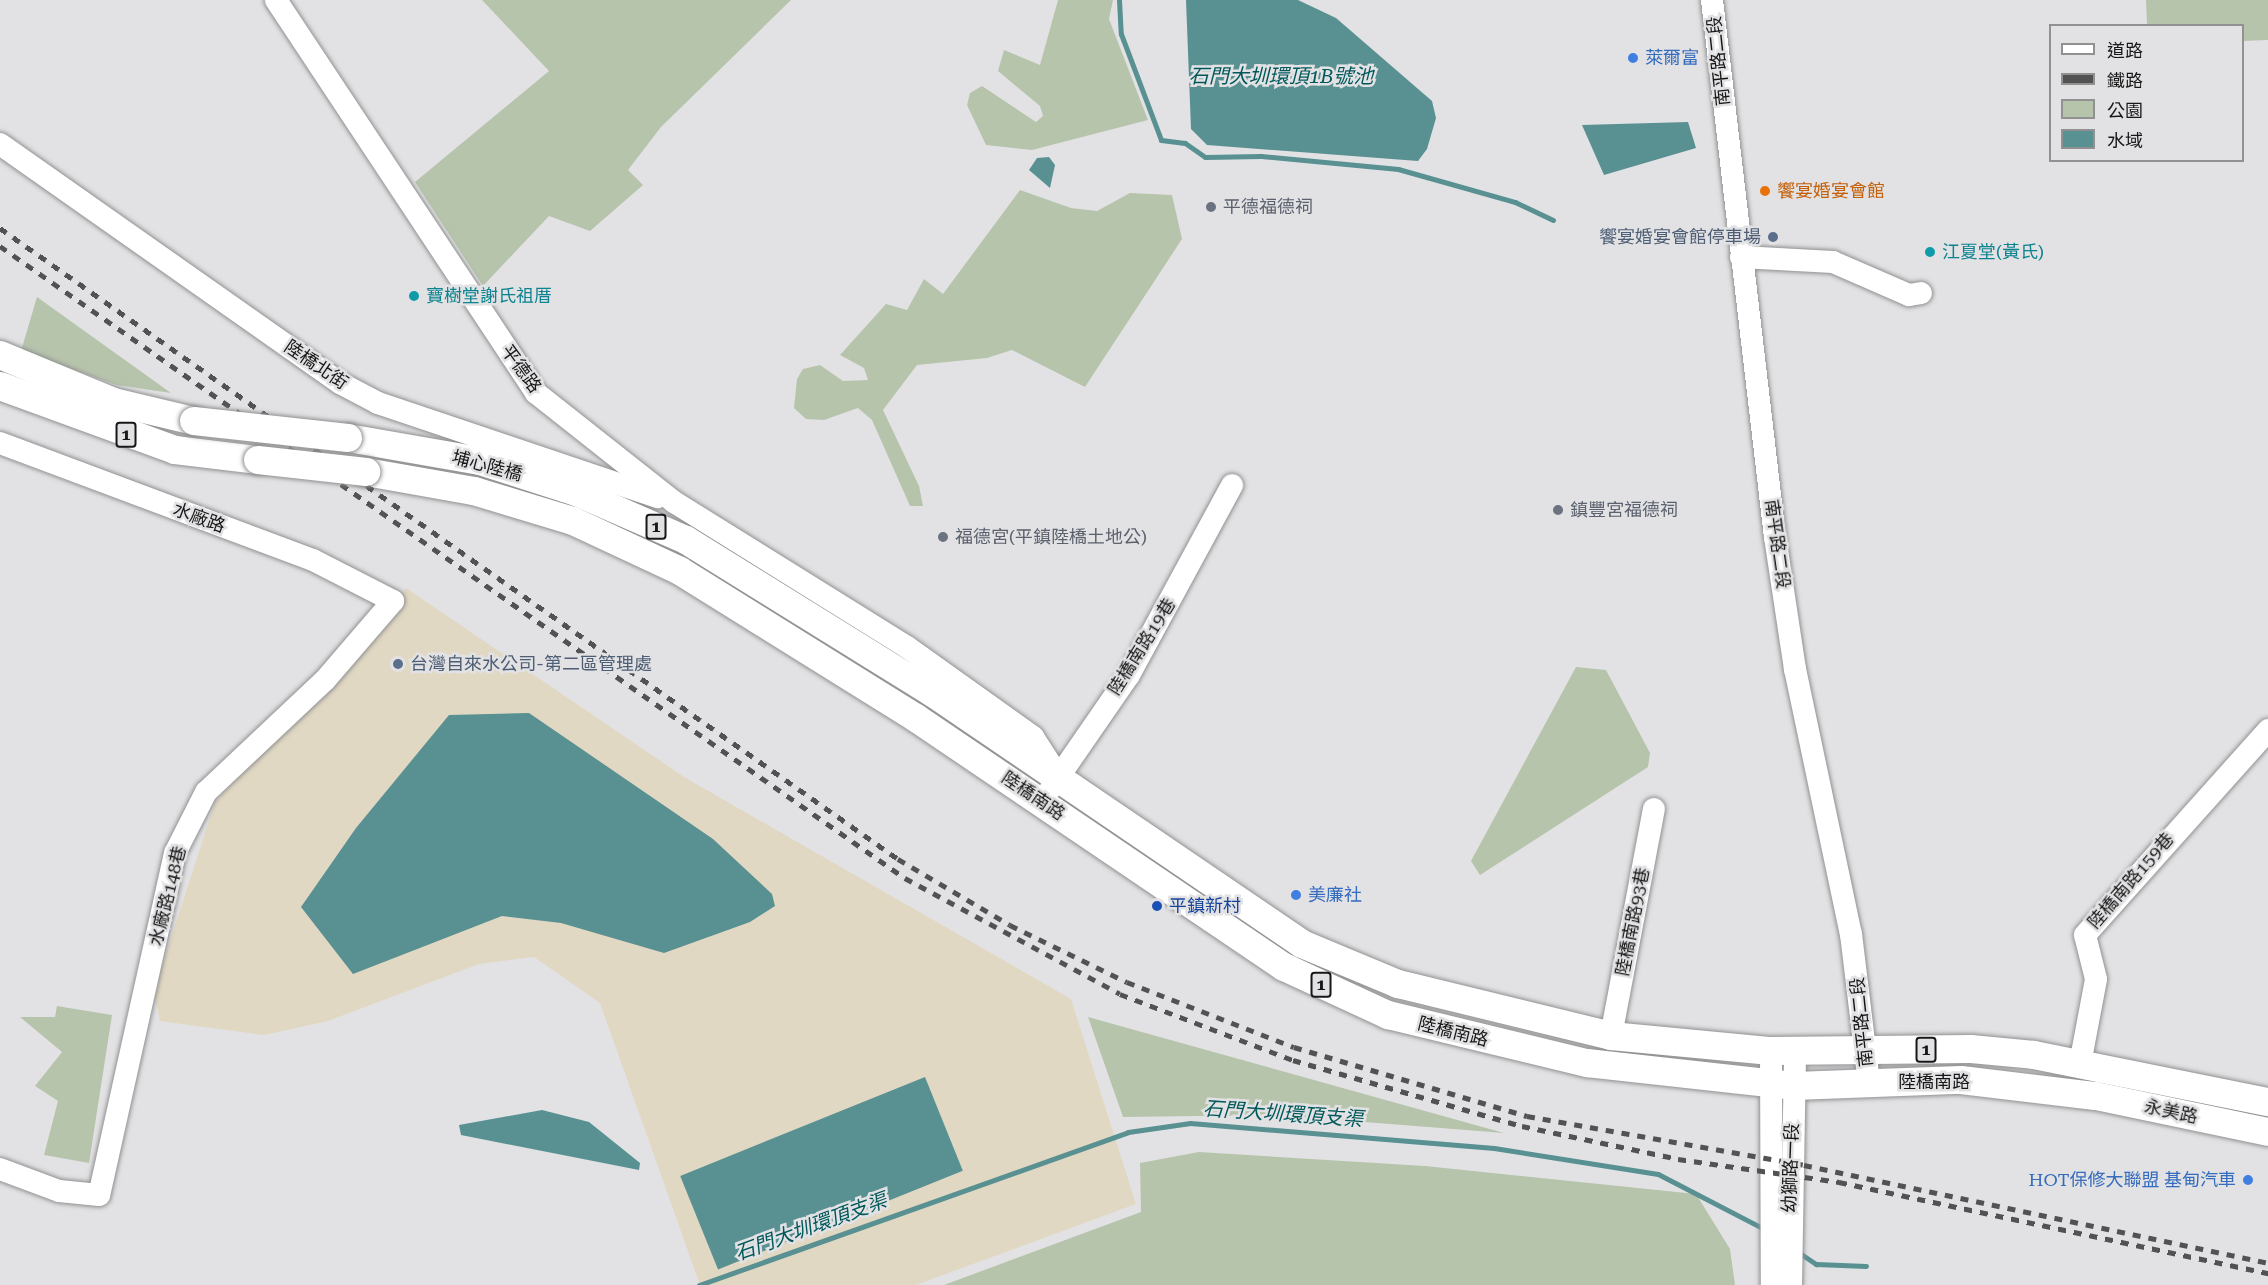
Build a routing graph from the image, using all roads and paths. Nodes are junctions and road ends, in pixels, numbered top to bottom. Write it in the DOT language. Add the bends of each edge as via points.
graph roads {
  1 [pos="276,0"];
  2 [pos="1712,0"];
  3 [pos="0,144"];
  4 [pos="1741,257"];
  5 [pos="1921,293"];
  6 [pos="0,355"];
  7 [pos="0,386"];
  8 [pos="0,443"];
  9 [pos="1232,485"];
  10 [pos="674,502"];
  11 [pos="393,601"];
  12 [pos="907,647"];
  13 [pos="933,693"];
  14 [pos="916,718"];
  15 [pos="2268,730"];
  16 [pos="1059,777"];
  17 [pos="1041,802"];
  18 [pos="1654,808"];
  19 [pos="1611,1036"];
  20 [pos="1866,1050"];
  21 [pos="1783,1051"];
  22 [pos="2080,1064"];
  23 [pos="1869,1083"];
  24 [pos="1782,1085"];
  25 [pos="2073,1093"];
  26 [pos="2268,1102"];
  27 [pos="2268,1132"];
  28 [pos="0,1169"];
  29 [pos="1772,1285"];
  30 [pos="1791,1285"];
  1 -- 10 [label="street, 平德路" via="536,393"];
  2 -- 4 [label="street, 南平路二段"];
  3 -- 10 [label="street, 陸橋北街" via="340,383 378,403"];
  4 -- 5 [label="street" via="1833,262 1909,295"];
  4 -- 20 [label="street, 南平路二段" via="1795,669 1851,934"];
  6 -- 13 [label="main road, 埔心陸橋 / 1, bridge" via="114,402 194,421 348,438 480,461 576,492 686,540"];
  7 -- 14 [label="main road, 埔心陸橋 / 1, bridge" via="46,407 175,450 366,472 474,491 573,521 680,571"];
  8 -- 11 [label="street, 水廠路" via="313,560"];
  9 -- 16 [label="street, 陸橋南路19巷" via="1130,675"];
  10 -- 12 [label="street, 平德路"];
  11 -- 28 [label="street, 水廠路148巷" via="325,680 206,792 175,853 99,1195 59,1191"];
  12 -- 16 [label="street, 陸橋南路" via="1033,737"];
  13 -- 16 [label="main road, 陸橋南路 / 1"];
  14 -- 17 [label="main road, 陸橋南路 / 1"];
  15 -- 22 [label="street, 陸橋南路159巷" via="2085,935 2096,979"];
  16 -- 17 [label="street, 陸橋南路19巷"];
  16 -- 19 [label="main road, 陸橋南路 / 1" via="1302,944 1398,984"];
  17 -- 24 [label="main road, 陸橋南路 / 1" via="1284,967 1388,1015 1587,1063"];
  18 -- 19 [label="street, 陸橋南路93巷"];
  19 -- 21 [label="main road, 陸橋南路 / 1"];
  20 -- 21 [label="main road, 陸橋南路 / 1"];
  20 -- 22 [label="main road, 陸橋南路 / 1" via="1971,1049"];
  20 -- 23 [label="street, 南平路二段"];
  21 -- 24 [label="street, 幼獅路一段"];
  22 -- 26 [label="main road, 永美路 / 1"];
  23 -- 24 [label="main road, 陸橋南路 / 1"];
  23 -- 25 [label="main road, 陸橋南路 / 1" via="1961,1080"];
  24 -- 29 [label="street, 幼獅路一段"];
  24 -- 30 [label="street, 幼獅路一段"];
  25 -- 27 [label="main road, 永美路 / 1"];
}
